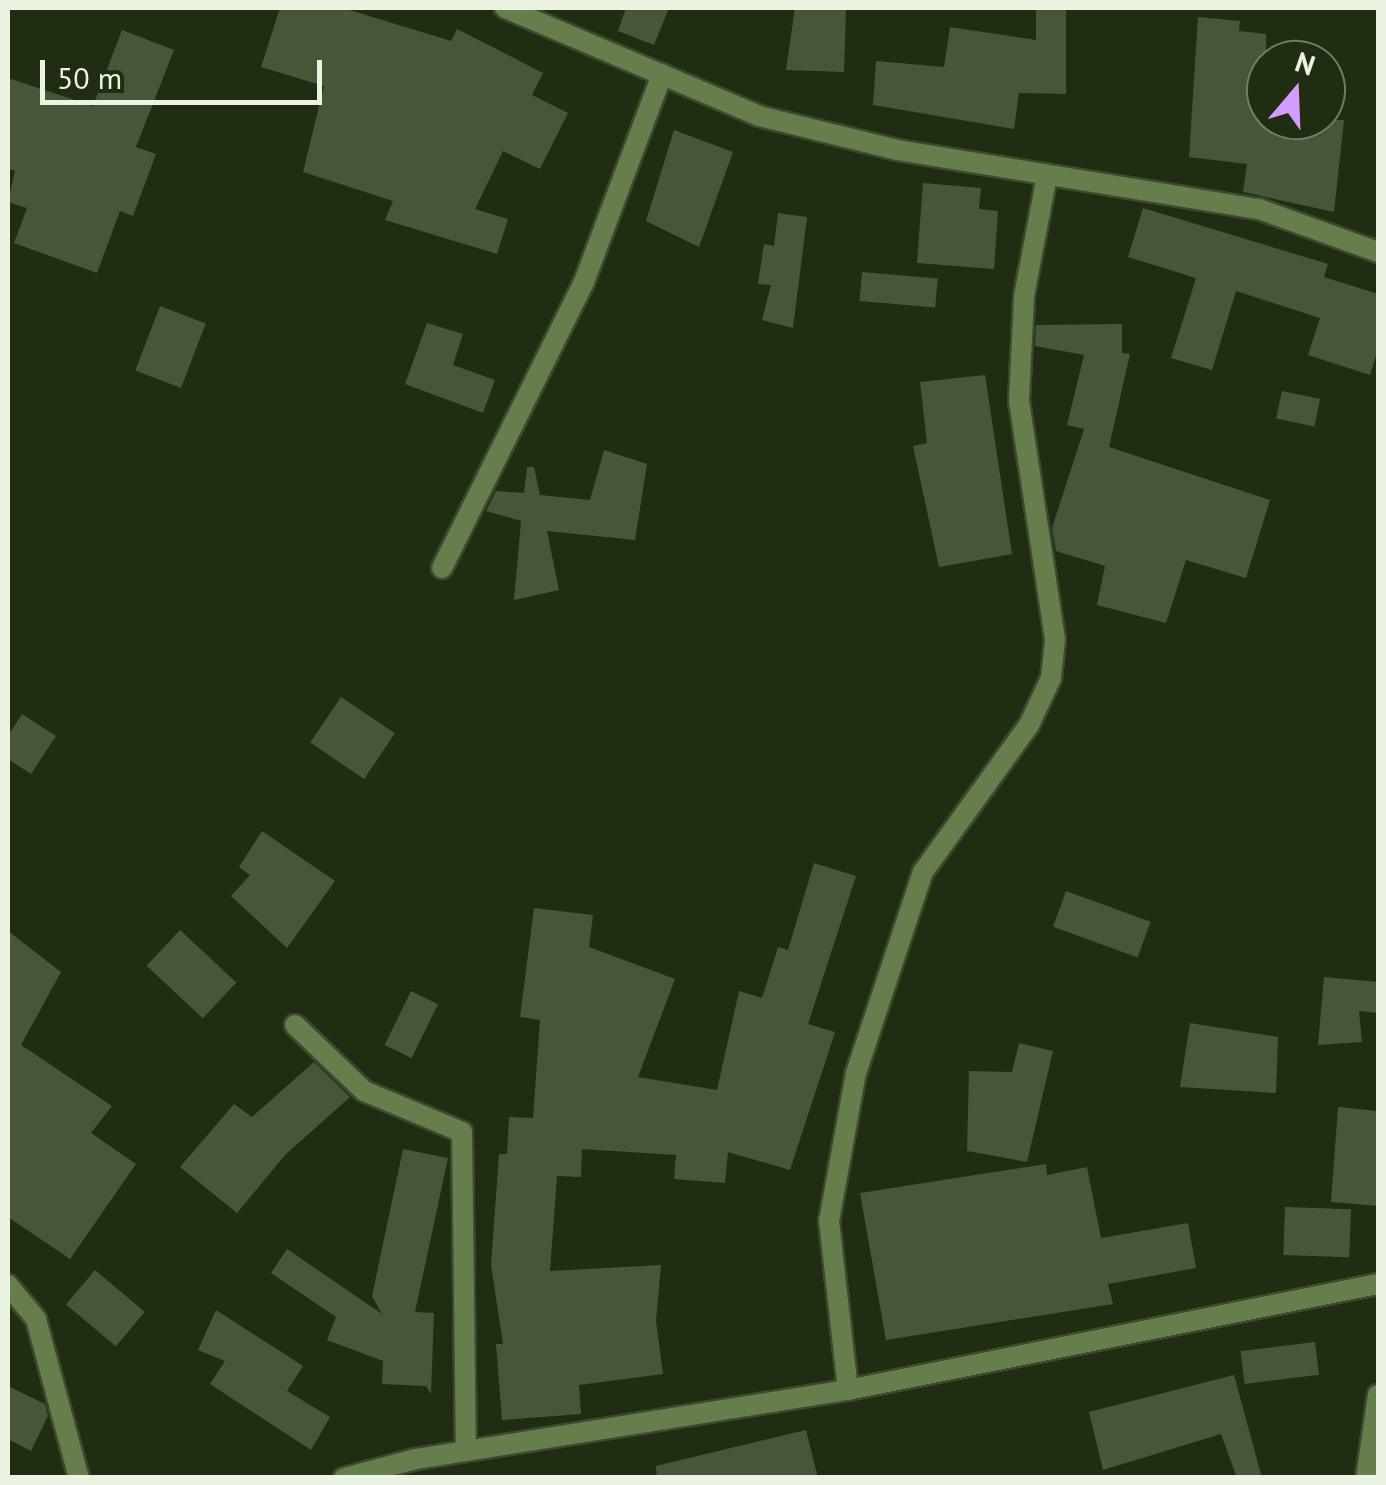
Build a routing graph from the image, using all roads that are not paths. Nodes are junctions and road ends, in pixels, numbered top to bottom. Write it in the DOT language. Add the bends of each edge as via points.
graph roads {
  1 [pos="505,8"];
  2 [pos="662,74"];
  3 [pos="1048,175"];
  4 [pos="1378,252"];
  5 [pos="442,568"];
  6 [pos="295,1026"];
  7 [pos="1378,1284"];
  8 [pos="8,1285"];
  9 [pos="848,1390"];
  10 [pos="1378,1395"];
  11 [pos="466,1451"];
  12 [pos="1371,1473"];
  13 [pos="79,1478"];
  14 [pos="344,1478"];
  1 -- 2 [label="street"];
  2 -- 3 [label="street" via="759,116 897,150"];
  2 -- 5 [label="street" via="584,282"];
  3 -- 4 [label="street" via="1259,209"];
  3 -- 9 [label="street" via="1024,296 1019,400 1055,639 1051,678 1030,725 923,872 856,1073 829,1221"];
  6 -- 11 [label="street" via="364,1091 462,1132"];
  7 -- 9 [label="street"];
  8 -- 13 [label="street" via="36,1319"];
  9 -- 11 [label="street"];
  10 -- 12 [label="street"];
  11 -- 14 [label="street"];
}
